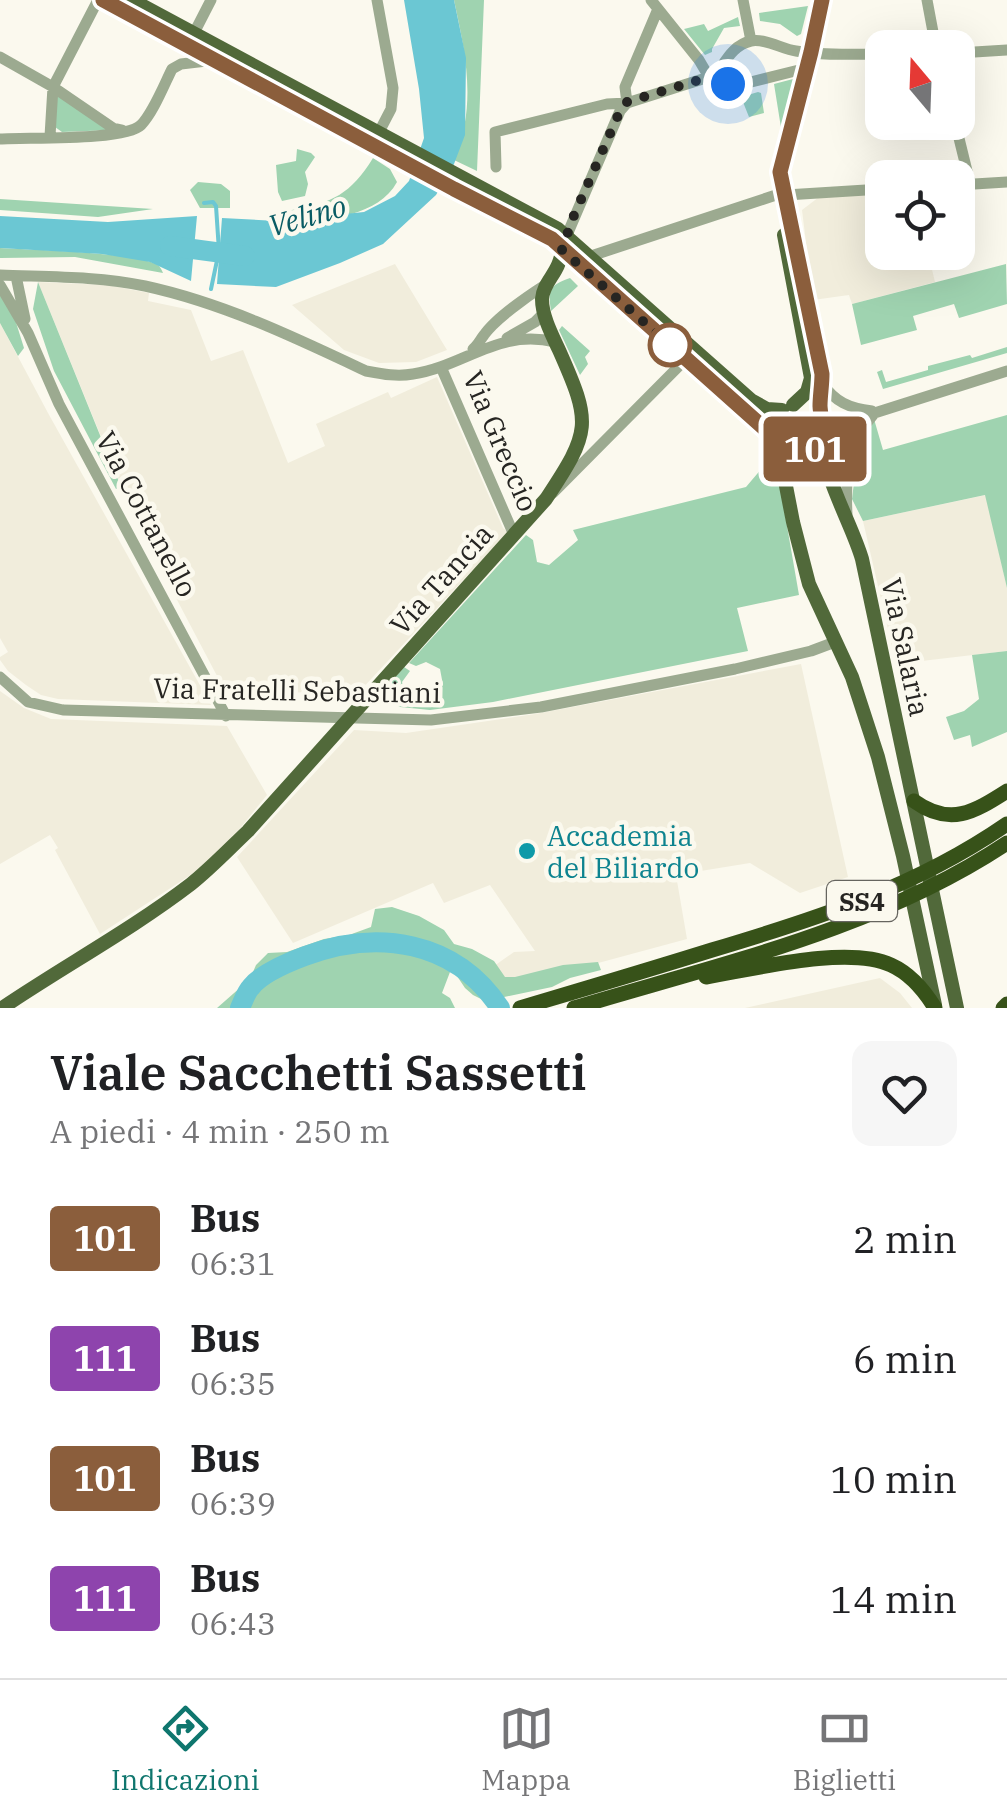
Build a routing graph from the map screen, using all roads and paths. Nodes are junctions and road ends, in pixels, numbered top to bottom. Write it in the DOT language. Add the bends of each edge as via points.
graph roads {
  1 [pos="101,0"];
  2 [pos="132,0"];
  3 [pos="211,0"];
  4 [pos="377,0"];
  5 [pos="743,0"];
  6 [pos="822,0"];
  7 [pos="927,0"];
  8 [pos="654,4"];
  9 [pos="933,30"];
  10 [pos="191,40"];
  11 [pos="751,41"];
  12 [pos="1007,50"];
  13 [pos="811,52"];
  14 [pos="975,52"];
  15 [pos="865,54"];
  16 [pos="0,58"];
  17 [pos="215,60"];
  18 [pos="807,68"];
  19 [pos="246,70"];
  20 [pos="723,75"];
  21 [pos="709,77"];
  22 [pos="53,87"];
  23 [pos="627,102"];
  24 [pos="131,132"];
  25 [pos="50,136"];
  26 [pos="0,139"];
  27 [pos="378,139"];
  28 [pos="496,166"];
  29 [pos="975,180"];
  30 [pos="1007,182"];
  31 [pos="865,190"];
  32 [pos="781,195"];
  33 [pos="564,242"];
  34 [pos="587,262"];
  35 [pos="0,275"];
  36 [pos="16,276"];
  37 [pos="0,284"];
  38 [pos="545,285"];
  39 [pos="544,314"];
  40 [pos="28,333"];
  41 [pos="500,342"];
  42 [pos="555,342"];
  43 [pos="463,358"];
  44 [pos="685,360"];
  45 [pos="441,367"];
  46 [pos="1007,371"];
  47 [pos="822,382"];
  48 [pos="787,408"];
  49 [pos="876,412"];
  50 [pos="823,430"];
  51 [pos="776,441"];
  52 [pos="546,498"];
  53 [pos="847,516"];
  54 [pos="514,535"];
  55 [pos="835,642"];
  56 [pos="0,678"];
  57 [pos="226,716"];
  58 [pos="350,718"];
  59 [pos="1007,791"];
  60 [pos="914,801"];
  61 [pos="1007,824"];
  62 [pos="1007,843"];
  63 [pos="638,988"];
  64 [pos="2,1008"];
  65 [pos="520,1008"];
  66 [pos="574,1008"];
  67 [pos="935,1008"];
  68 [pos="958,1008"];
  1 -- 10 [label="main road"];
  1 -- 22 [label="street"];
  2 -- 10 [label="main road"];
  3 -- 10 [label="street"];
  4 -- 27 [label="street" via="394,88"];
  5 -- 11 [label="street"];
  6 -- 13 [label="main road, Via Salaria"];
  7 -- 9 [label="street"];
  8 -- 21 [label="street"];
  8 -- 23 [label="street, Via Tancia" via="625,87"];
  10 -- 17 [label="main road"];
  10 -- 19 [label="main road"];
  11 -- 13 [label="street"];
  11 -- 20 [label="street" via="736,48"];
  12 -- 14 [label="street"];
  13 -- 15 [label="street"];
  13 -- 18 [label="main road, Via Salaria"];
  16 -- 22 [label="street"];
  17 -- 19 [label="main road"];
  17 -- 24 [label="street" via="172,69"];
  18 -- 20 [label="street" via="735,86"];
  18 -- 32 [label="main road, Via Salaria" via="780,172"];
  19 -- 27 [label="main road"];
  20 -- 21 [label="street"];
  21 -- 23 [label="street"];
  22 -- 24 [label="street" via="112,128"];
  22 -- 25 [label="street"];
  23 -- 28 [label="street" via="495,132"];
  23 -- 33 [label="street, Via Tancia"];
  24 -- 25 [label="street"];
  25 -- 26 [label="street"];
  27 -- 33 [label="main road"];
  29 -- 30 [label="street"];
  31 -- 32 [label="street"];
  32 -- 34 [label="street"];
  32 -- 47 [label="main road, Via Salaria"];
  32 -- 48 [label="main road, Via Salaria" via="811,378"];
  33 -- 34 [label="main road"];
  33 -- 38 [label="main road, Via Tancia"];
  34 -- 38 [label="main road"];
  34 -- 44 [label="main road"];
  34 -- 48 [label="main road" via="751,400 767,409"];
  35 -- 36 [label="street"];
  36 -- 40 [label="street, Via Cottanello"];
  36 -- 45 [label="street" via="149,287 260,322 366,371 398,376"];
  37 -- 40 [label="street, Via Cottanello"];
  38 -- 39 [label="main road, Via Tancia"];
  38 -- 43 [label="street"];
  39 -- 41 [label="street"];
  39 -- 42 [label="main road, Via Tancia"];
  40 -- 57 [label="street, Via Cottanello"];
  41 -- 42 [label="street"];
  41 -- 43 [label="street"];
  42 -- 52 [label="main road, Via Tancia" via="578,393 583,424 574,456"];
  43 -- 45 [label="street"];
  44 -- 51 [label="main road"];
  44 -- 52 [label="street"];
  45 -- 54 [label="street, Via Greccio"];
  46 -- 49 [label="street"];
  47 -- 49 [label="street" via="840,403"];
  47 -- 50 [label="main road, Via Salaria"];
  48 -- 50 [label="main road" via="806,405 818,412"];
  48 -- 51 [label="main road" via="774,423"];
  49 -- 50 [label="street"];
  49 -- 53 [label="street" via="854,443"];
  50 -- 51 [label="main road" via="806,454 791,454"];
  50 -- 53 [label="main road, Via Salaria" via="827,468"];
  51 -- 55 [label="main road" via="804,569"];
  52 -- 54 [label="main road, Via Tancia"];
  53 -- 60 [label="main road, Via Salaria"];
  54 -- 58 [label="main road, Via Tancia"];
  55 -- 58 [label="street, Via Fratelli Sebastiani" via="542,707 431,720"];
  55 -- 67 [label="main road" via="866,718"];
  56 -- 57 [label="street, Via Fratelli Sebastiani" via="28,702 47,708"];
  57 -- 58 [label="street, Via Fratelli Sebastiani"];
  58 -- 64 [label="main road, Via Tancia" via="191,884"];
  59 -- 60 [label="highway" via="954,816"];
  60 -- 68 [label="main road, Via Salaria"];
  61 -- 65 [label="highway, SS4" via="894,888 829,913"];
  62 -- 63 [label="highway, SS4" via="884,908"];
  63 -- 66 [label="highway, SS4"];
  63 -- 67 [label="highway" via="828,958 871,958 901,970"];
}
